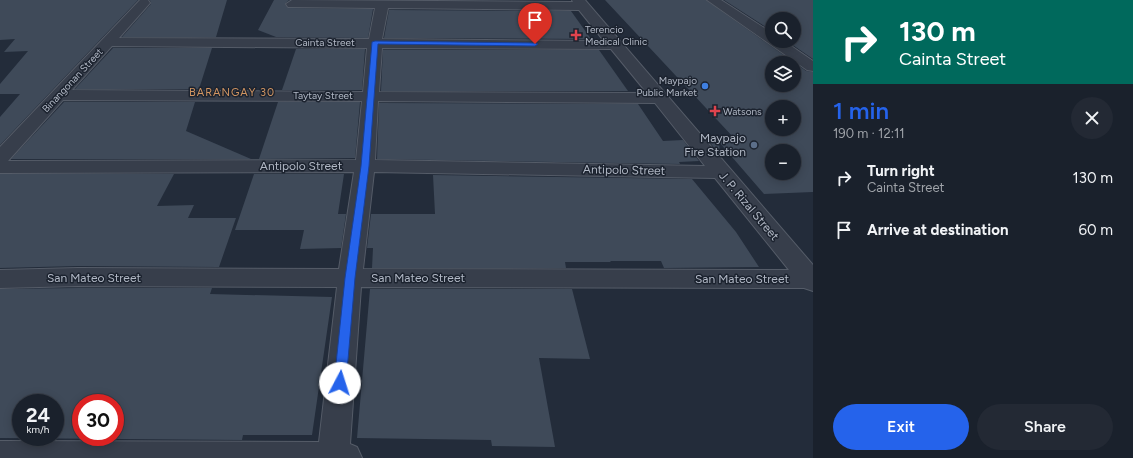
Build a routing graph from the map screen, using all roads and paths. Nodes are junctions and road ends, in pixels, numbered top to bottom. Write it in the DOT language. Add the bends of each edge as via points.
graph roads {
  1 [pos="713,0"];
  2 [pos="383,2"];
  3 [pos="144,3"];
  4 [pos="581,3"];
  5 [pos="292,4"];
  6 [pos="765,34"];
  7 [pos="107,42"];
  8 [pos="375,42"];
  9 [pos="614,46"];
  10 [pos="787,48"];
  11 [pos="808,60"];
  12 [pos="58,95"];
  13 [pos="371,96"];
  14 [pos="659,98"];
  15 [pos="0,158"];
  16 [pos="365,166"];
  17 [pos="0,167"];
  18 [pos="721,172"];
  19 [pos="350,278"];
  20 [pos="0,279"];
  21 [pos="812,281"];
  22 [pos="0,457"];
  23 [pos="333,458"];
  24 [pos="346,458"];
  1 -- 6 [label="street"];
  2 -- 4 [label="street"];
  2 -- 5 [label="street"];
  2 -- 8 [label="street"];
  3 -- 7 [label="street, Binangonan Street"];
  4 -- 9 [label="street, J. P. Rizal Street"];
  7 -- 8 [label="street, Cainta Street"];
  7 -- 12 [label="street, Binangonan Street"];
  8 -- 9 [label="street, Cainta Street"];
  8 -- 13 [label="street"];
  9 -- 14 [label="street, J. P. Rizal Street"];
  10 -- 11 [label="street"];
  12 -- 13 [label="street, Taytay Street"];
  12 -- 15 [label="street, Binangonan Street"];
  13 -- 14 [label="street, Taytay Street"];
  13 -- 16 [label="street"];
  14 -- 18 [label="street, J. P. Rizal Street"];
  16 -- 17 [label="street, Antipolo Street"];
  16 -- 18 [label="street, Antipolo Street"];
  16 -- 19 [label="street"];
  18 -- 21 [label="street, J. P. Rizal Street"];
  19 -- 20 [label="street, San Mateo Street"];
  19 -- 21 [label="street, San Mateo Street"];
  19 -- 23 [label="street"];
  22 -- 23 [label="street"];
  23 -- 24 [label="street"];
}
